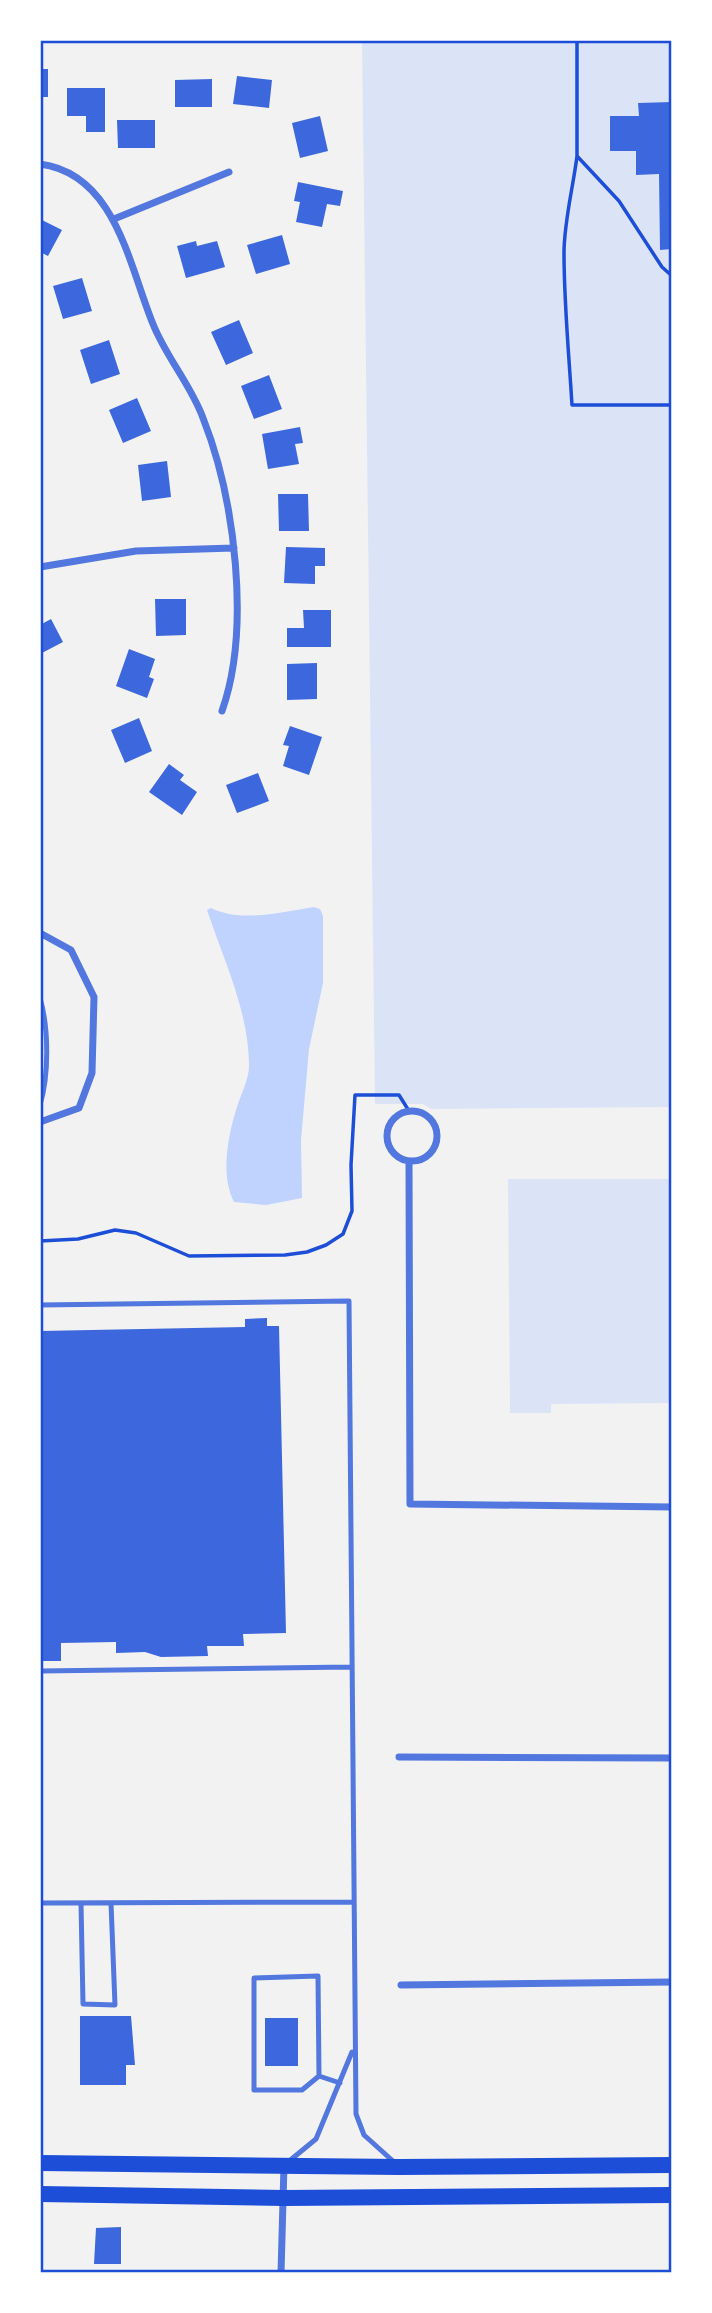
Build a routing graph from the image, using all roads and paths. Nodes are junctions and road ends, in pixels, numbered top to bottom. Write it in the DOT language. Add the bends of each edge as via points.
graph roads {
  1 [pos="577,40"];
  2 [pos="577,156"];
  3 [pos="40,164"];
  4 [pos="229,172"];
  5 [pos="114,219"];
  6 [pos="672,276"];
  7 [pos="672,405"];
  8 [pos="234,548"];
  9 [pos="40,567"];
  10 [pos="222,711"];
  11 [pos="40,933"];
  12 [pos="40,998"];
  13 [pos="40,1105"];
  14 [pos="409,1111"];
  15 [pos="40,1122"];
  16 [pos="409,1161"];
  17 [pos="40,1241"];
  18 [pos="40,1305"];
  19 [pos="672,1507"];
  20 [pos="351,1667"];
  21 [pos="40,1671"];
  22 [pos="399,1757"];
  23 [pos="672,1758"];
  24 [pos="352,1902"];
  25 [pos="40,1903"];
  26 [pos="81,1903"];
  27 [pos="111,1903"];
  28 [pos="672,1982"];
  29 [pos="401,1985"];
  30 [pos="354,2049"];
  31 [pos="319,2076"];
  32 [pos="340,2083"];
  33 [pos="40,2163"];
  34 [pos="284,2164"];
  35 [pos="672,2165"];
  36 [pos="399,2167"];
  37 [pos="40,2194"];
  38 [pos="672,2194"];
  39 [pos="284,2197"];
  40 [pos="281,2273"];
  1 -- 2 [label="path"];
  2 -- 6 [label="path" via="619,201"];
  2 -- 7 [label="path" via="564,252 572,405"];
  3 -- 5 [label="street" via="54,166 97,192"];
  4 -- 5 [label="street"];
  5 -- 8 [label="street" via="154,327 202,416 225,480"];
  8 -- 9 [label="street" via="136,551"];
  8 -- 10 [label="street" via="236,659"];
  11 -- 15 [label="street" via="71,950 94,996 93,1073 79,1108"];
  12 -- 13 [label="lane" via="45,1047"];
  14 -- 16 [label="street" via="391,1121 387,1142 399,1158"];
  14 -- 16 [label="street" via="421,1112 436,1129 431,1152"];
  14 -- 17 [label="path" via="399,1095 355,1095 352,1211 336,1240 307,1252 189,1256 153,1239 115,1230 78,1239"];
  16 -- 19 [label="street" via="410,1504"];
  18 -- 20 [label="lane" via="349,1301"];
  20 -- 21 [label="lane"];
  20 -- 24 [label="lane"];
  22 -- 23 [label="street"];
  24 -- 27 [label="lane"];
  24 -- 30 [label="lane"];
  25 -- 26 [label="lane"];
  26 -- 27 [label="lane"];
  26 -- 27 [label="lane" via="83,2004 115,2005"];
  28 -- 29 [label="street"];
  30 -- 32 [label="lane"];
  30 -- 36 [label="lane" via="356,2114 365,2135"];
  31 -- 31 [label="lane" via="302,2090 254,2090 254,1978 318,1976"];
  31 -- 32 [label="lane"];
  32 -- 34 [label="lane" via="316,2139"];
  33 -- 34 [label="main road"];
  34 -- 36 [label="main road"];
  34 -- 39 [label="street"];
  35 -- 36 [label="main road"];
  37 -- 39 [label="main road"];
  38 -- 39 [label="main road"];
  39 -- 40 [label="street"];
}
